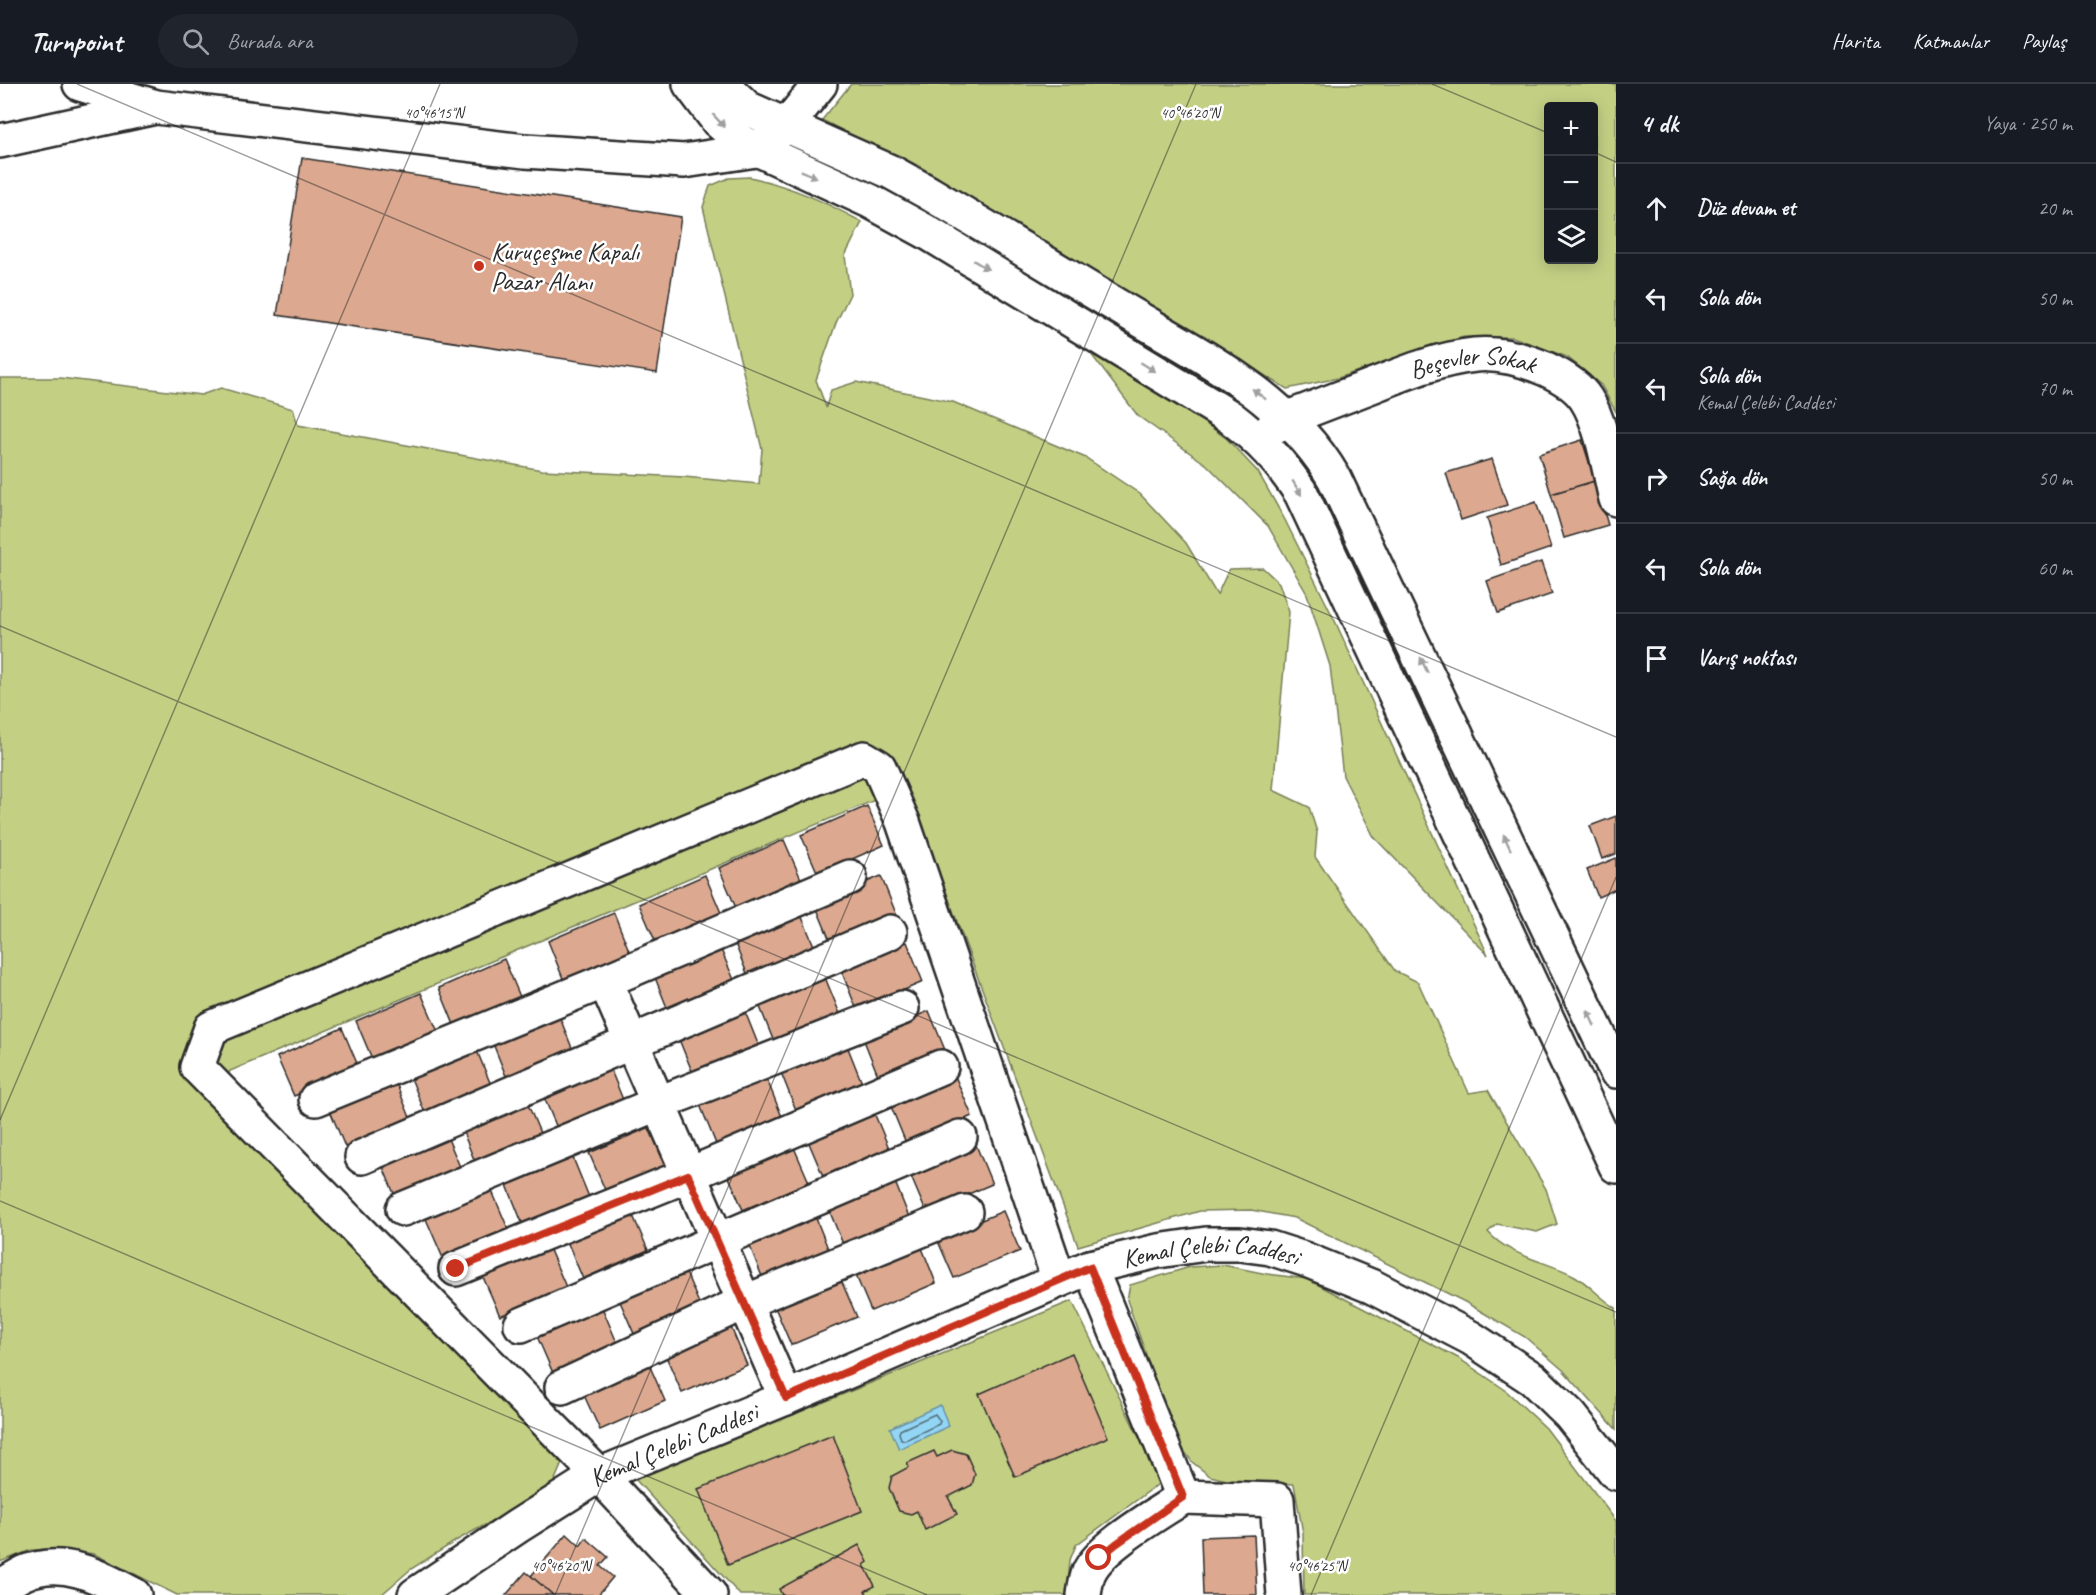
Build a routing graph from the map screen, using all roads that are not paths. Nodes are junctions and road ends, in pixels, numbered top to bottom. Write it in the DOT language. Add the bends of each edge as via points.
graph roads {
  1 [pos="80,84"];
  2 [pos="690,84"];
  3 [pos="722,84"];
  4 [pos="820,84"];
  5 [pos="156,107"];
  6 [pos="787,125"];
  7 [pos="0,141"];
  8 [pos="756,150"];
  9 [pos="1288,418"];
  10 [pos="1257,438"];
  11 [pos="1616,499"];
  12 [pos="850,877"];
  13 [pos="890,932"];
  14 [pos="605,981"];
  15 [pos="902,1008"];
  16 [pos="632,1041"];
  17 [pos="941,1067"];
  18 [pos="1616,1071"];
  19 [pos="316,1099"];
  20 [pos="659,1103"];
  21 [pos="1607,1125"];
  22 [pos="960,1137"];
  23 [pos="363,1157"];
  24 [pos="1616,1166"];
  25 [pos="688,1175"];
  26 [pos="403,1209"];
  27 [pos="965,1212"];
  28 [pos="717,1240"];
  29 [pos="1090,1267"];
  30 [pos="456,1269"];
  31 [pos="1059,1280"];
  32 [pos="745,1302"];
  33 [pos="521,1325"];
  34 [pos="562,1387"];
  35 [pos="786,1398"];
  36 [pos="1616,1473"];
  37 [pos="599,1475"];
  38 [pos="1183,1497"];
  39 [pos="0,1587"];
  40 [pos="134,1595"];
  41 [pos="415,1595"];
  42 [pos="710,1595"];
  43 [pos="1084,1595"];
  44 [pos="1284,1595"];
  1 -- 5 [label="street"];
  2 -- 8 [label="street, one-way" via="718,121"];
  3 -- 6 [label="street" via="747,108"];
  4 -- 6 [label="street"];
  5 -- 7 [label="street"];
  5 -- 8 [label="street" via="525,151 684,162"];
  6 -- 8 [label="street"];
  9 -- 6 [label="street, one-way" via="1231,374 929,193"];
  8 -- 10 [label="street, one-way" via="870,201 925,231 1230,417"];
  9 -- 10 [label="street, Beşevler Sokak"];
  9 -- 11 [label="street, Beşevler Sokak" via="1442,361 1476,355 1535,364 1574,385 1594,412"];
  18 -- 9 [label="street, one-way" via="1334,478 1324,460"];
  10 -- 21 [label="street, one-way" via="1284,468 1300,494"];
  12 -- 14 [label="street"];
  13 -- 16 [label="street"];
  14 -- 16 [label="street"];
  14 -- 19 [label="street"];
  15 -- 20 [label="street"];
  16 -- 20 [label="street"];
  16 -- 23 [label="street"];
  17 -- 25 [label="street"];
  20 -- 25 [label="street"];
  20 -- 26 [label="street"];
  21 -- 24 [label="street"];
  22 -- 28 [label="street"];
  25 -- 28 [label="street"];
  25 -- 30 [label="street"];
  27 -- 32 [label="street"];
  28 -- 32 [label="street"];
  28 -- 33 [label="street"];
  29 -- 31 [label="street, Kemal Çelebi Caddesi"];
  29 -- 36 [label="street, Kemal Çelebi Caddesi" via="1206,1244 1270,1248 1304,1259 1417,1309 1471,1338 1533,1379 1570,1415"];
  29 -- 38 [label="street"];
  31 -- 35 [label="street, Kemal Çelebi Caddesi"];
  31 -- 37 [label="street" via="903,822 879,767 864,758 211,1028 197,1067"];
  32 -- 34 [label="street"];
  32 -- 35 [label="street"];
  35 -- 37 [label="street, Kemal Çelebi Caddesi"];
  37 -- 41 [label="street, Kemal Çelebi Caddesi"];
  37 -- 42 [label="street"];
  38 -- 43 [label="street" via="1099,1558 1089,1572"];
  38 -- 44 [label="street" via="1278,1500"];
  39 -- 40 [label="street" via="25,1573 49,1566 97,1575"];
}
